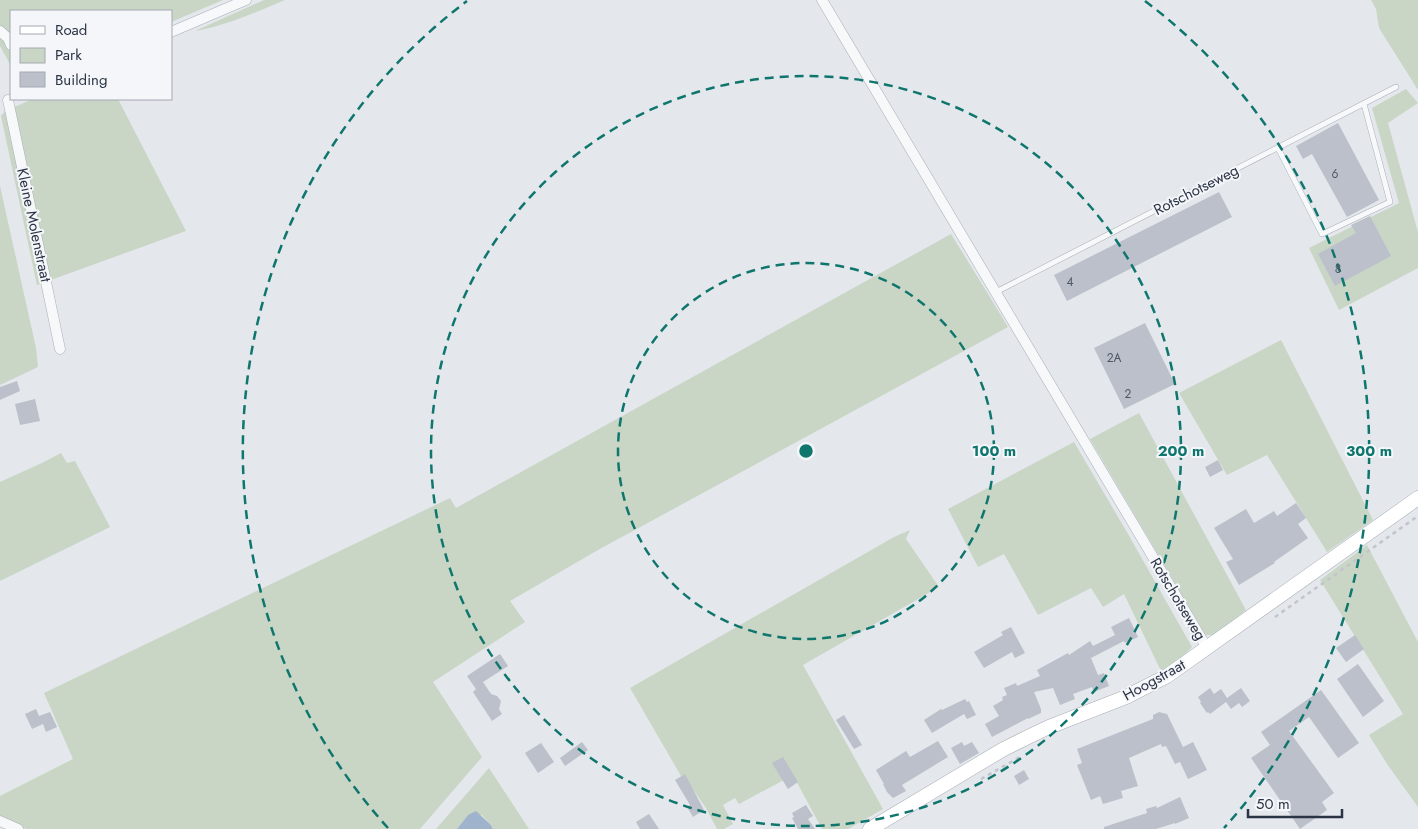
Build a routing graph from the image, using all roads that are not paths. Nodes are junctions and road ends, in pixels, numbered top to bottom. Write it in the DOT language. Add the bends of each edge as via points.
graph roads {
  1 [pos="246,0"];
  2 [pos="822,0"];
  3 [pos="0,31"];
  4 [pos="172,32"];
  5 [pos="10,43"];
  6 [pos="1396,87"];
  7 [pos="7,101"];
  8 [pos="1364,104"];
  9 [pos="1278,148"];
  10 [pos="996,292"];
  11 [pos="60,349"];
  12 [pos="1418,498"];
  13 [pos="1207,648"];
  14 [pos="0,821"];
  15 [pos="18,829"];
  16 [pos="870,829"];
  1 -- 4 [label="street"];
  2 -- 10 [label="street, Rotschotseweg"];
  3 -- 5 [label="street"];
  6 -- 8 [label="lane, Rotschotseweg"];
  7 -- 11 [label="street, Kleine Molenstraat"];
  8 -- 9 [label="lane, Rotschotseweg"];
  8 -- 9 [label="lane" via="1390,202 1322,234"];
  9 -- 10 [label="lane, Rotschotseweg"];
  10 -- 13 [label="street, Rotschotseweg"];
  12 -- 13 [label="street, Hoogstraat"];
  13 -- 16 [label="street, Hoogstraat" via="1142,690 1009,746"];
  14 -- 15 [label="street"];
}
